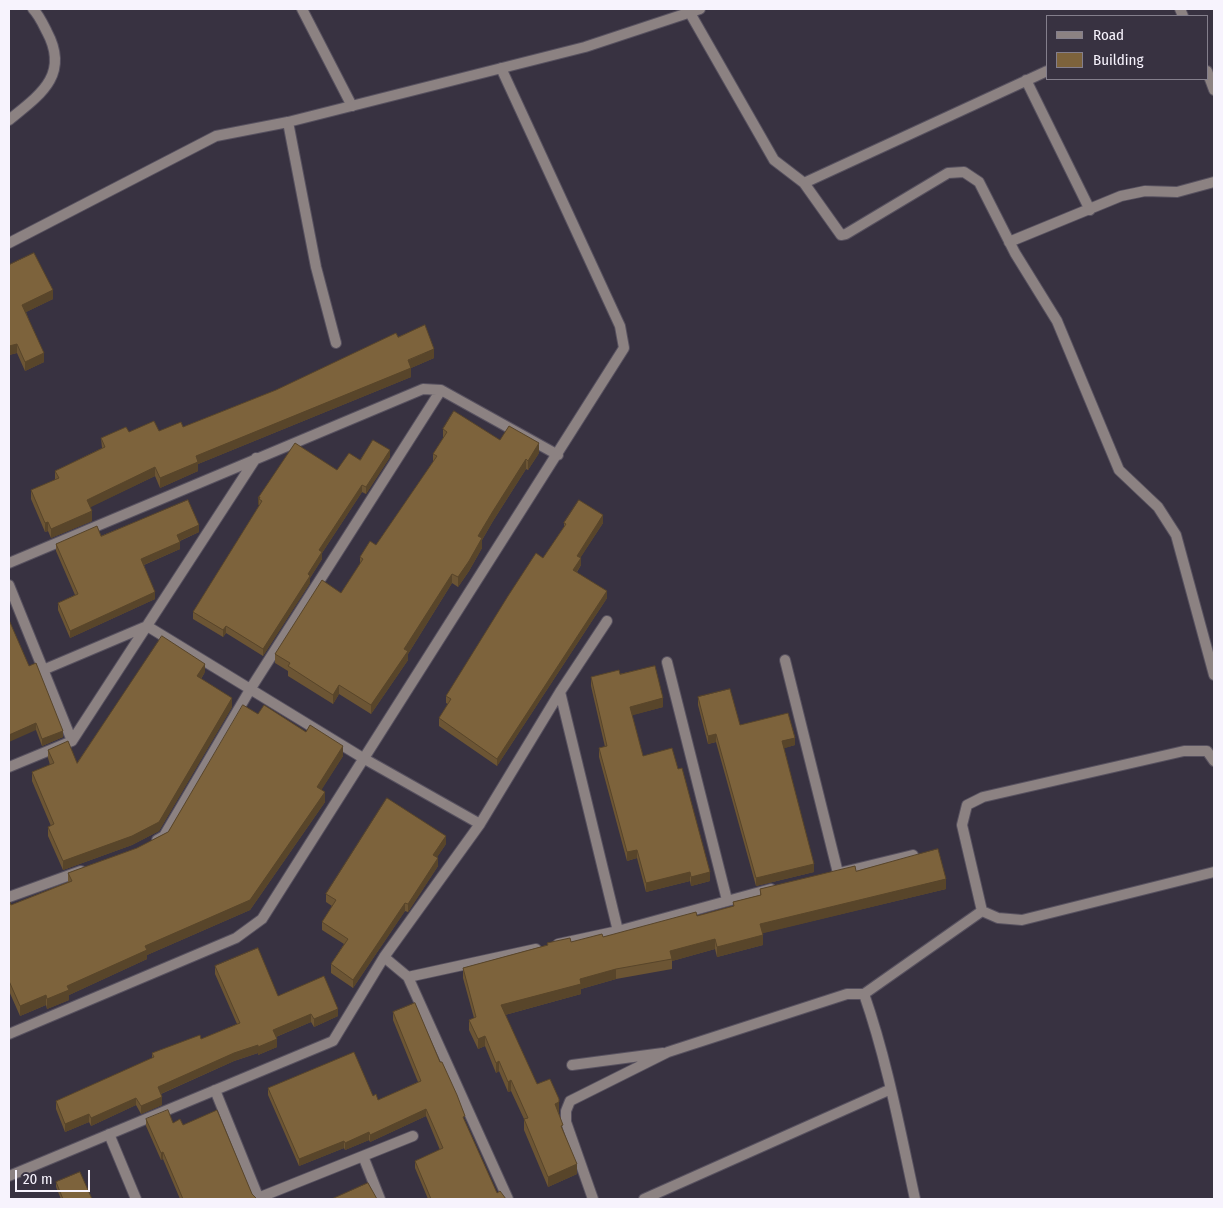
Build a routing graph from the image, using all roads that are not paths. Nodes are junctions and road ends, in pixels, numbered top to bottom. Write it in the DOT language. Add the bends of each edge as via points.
graph roads {
  1 [pos="33,9"];
  2 [pos="302,9"];
  3 [pos="695,11"];
  4 [pos="501,68"];
  5 [pos="1046,72"];
  6 [pos="1208,74"];
  7 [pos="1026,80"];
  8 [pos="1214,90"];
  9 [pos="352,106"];
  10 [pos="9,120"];
  11 [pos="288,122"];
  12 [pos="1214,182"];
  13 [pos="804,183"];
  14 [pos="1090,210"];
  15 [pos="1010,242"];
  16 [pos="9,243"];
  17 [pos="336,343"];
  18 [pos="442,390"];
  19 [pos="558,455"];
  20 [pos="256,458"];
  21 [pos="9,563"];
  22 [pos="9,585"];
  23 [pos="607,621"];
  24 [pos="147,626"];
  25 [pos="785,660"];
  26 [pos="667,662"];
  27 [pos="43,670"];
  28 [pos="1214,675"];
  29 [pos="251,688"];
  30 [pos="560,692"];
  31 [pos="72,741"];
  32 [pos="362,758"];
  33 [pos="1214,761"];
  34 [pos="9,767"];
  35 [pos="480,824"];
  36 [pos="149,844"];
  37 [pos="913,855"];
  38 [pos="91,867"];
  39 [pos="1214,872"];
  40 [pos="782,887"];
  41 [pos="10,894"];
  42 [pos="727,900"];
  43 [pos="982,911"];
  44 [pos="618,931"];
  45 [pos="384,957"];
  46 [pos="408,977"];
  47 [pos="864,994"];
  48 [pos="9,1034"];
  49 [pos="668,1052"];
  50 [pos="572,1065"];
  51 [pos="891,1088"];
  52 [pos="214,1090"];
  53 [pos="109,1134"];
  54 [pos="413,1136"];
  55 [pos="363,1156"];
  56 [pos="9,1176"];
  57 [pos="136,1199"];
  58 [pos="258,1199"];
  59 [pos="380,1199"];
  60 [pos="508,1199"];
  61 [pos="593,1199"];
  62 [pos="644,1199"];
  63 [pos="915,1199"];
  1 -- 10 [label="street" via="52,41 56,65 41,92"];
  2 -- 9 [label="street"];
  3 -- 4 [label="street" via="585,47"];
  3 -- 13 [label="street" via="774,160"];
  4 -- 9 [label="street"];
  4 -- 19 [label="street" via="624,336 624,348"];
  5 -- 7 [label="street"];
  6 -- 8 [label="street"];
  7 -- 13 [label="street"];
  7 -- 14 [label="street"];
  9 -- 11 [label="street"];
  11 -- 16 [label="street" via="216,136"];
  11 -- 17 [label="street" via="316,267"];
  12 -- 14 [label="street" via="1177,192 1131,194"];
  13 -- 15 [label="street" via="841,235 948,173 964,172 979,182"];
  14 -- 15 [label="street"];
  15 -- 28 [label="street" via="1057,321 1119,470 1158,507 1176,535"];
  18 -- 19 [label="street"];
  18 -- 20 [label="street" via="423,389"];
  18 -- 29 [label="street"];
  19 -- 32 [label="street"];
  20 -- 21 [label="street"];
  20 -- 24 [label="street"];
  22 -- 27 [label="street"];
  23 -- 30 [label="street"];
  24 -- 27 [label="street"];
  24 -- 29 [label="street"];
  24 -- 31 [label="street"];
  25 -- 37 [label="street" via="833,874"];
  26 -- 42 [label="street"];
  27 -- 31 [label="street"];
  29 -- 32 [label="street"];
  29 -- 36 [label="street" via="164,836"];
  30 -- 35 [label="street"];
  30 -- 44 [label="street"];
  31 -- 34 [label="street"];
  32 -- 35 [label="street"];
  32 -- 48 [label="street" via="262,919 236,938"];
  33 -- 43 [label="street" via="1207,751 1184,751 983,797 967,805 962,825"];
  35 -- 45 [label="street"];
  38 -- 41 [label="street"];
  39 -- 43 [label="street" via="1022,920 998,918"];
  40 -- 42 [label="street"];
  42 -- 44 [label="street"];
  43 -- 47 [label="street"];
  44 -- 46 [label="street"];
  45 -- 46 [label="street"];
  45 -- 52 [label="street" via="333,1041"];
  46 -- 60 [label="street"];
  47 -- 49 [label="street" via="847,994"];
  47 -- 51 [label="street"];
  49 -- 50 [label="street"];
  49 -- 61 [label="street" via="570,1101 566,1122"];
  51 -- 62 [label="street"];
  51 -- 63 [label="street"];
  52 -- 53 [label="street"];
  52 -- 58 [label="street"];
  53 -- 56 [label="street"];
  53 -- 57 [label="street"];
  54 -- 55 [label="street"];
  55 -- 58 [label="street"];
  55 -- 59 [label="street"];
}
